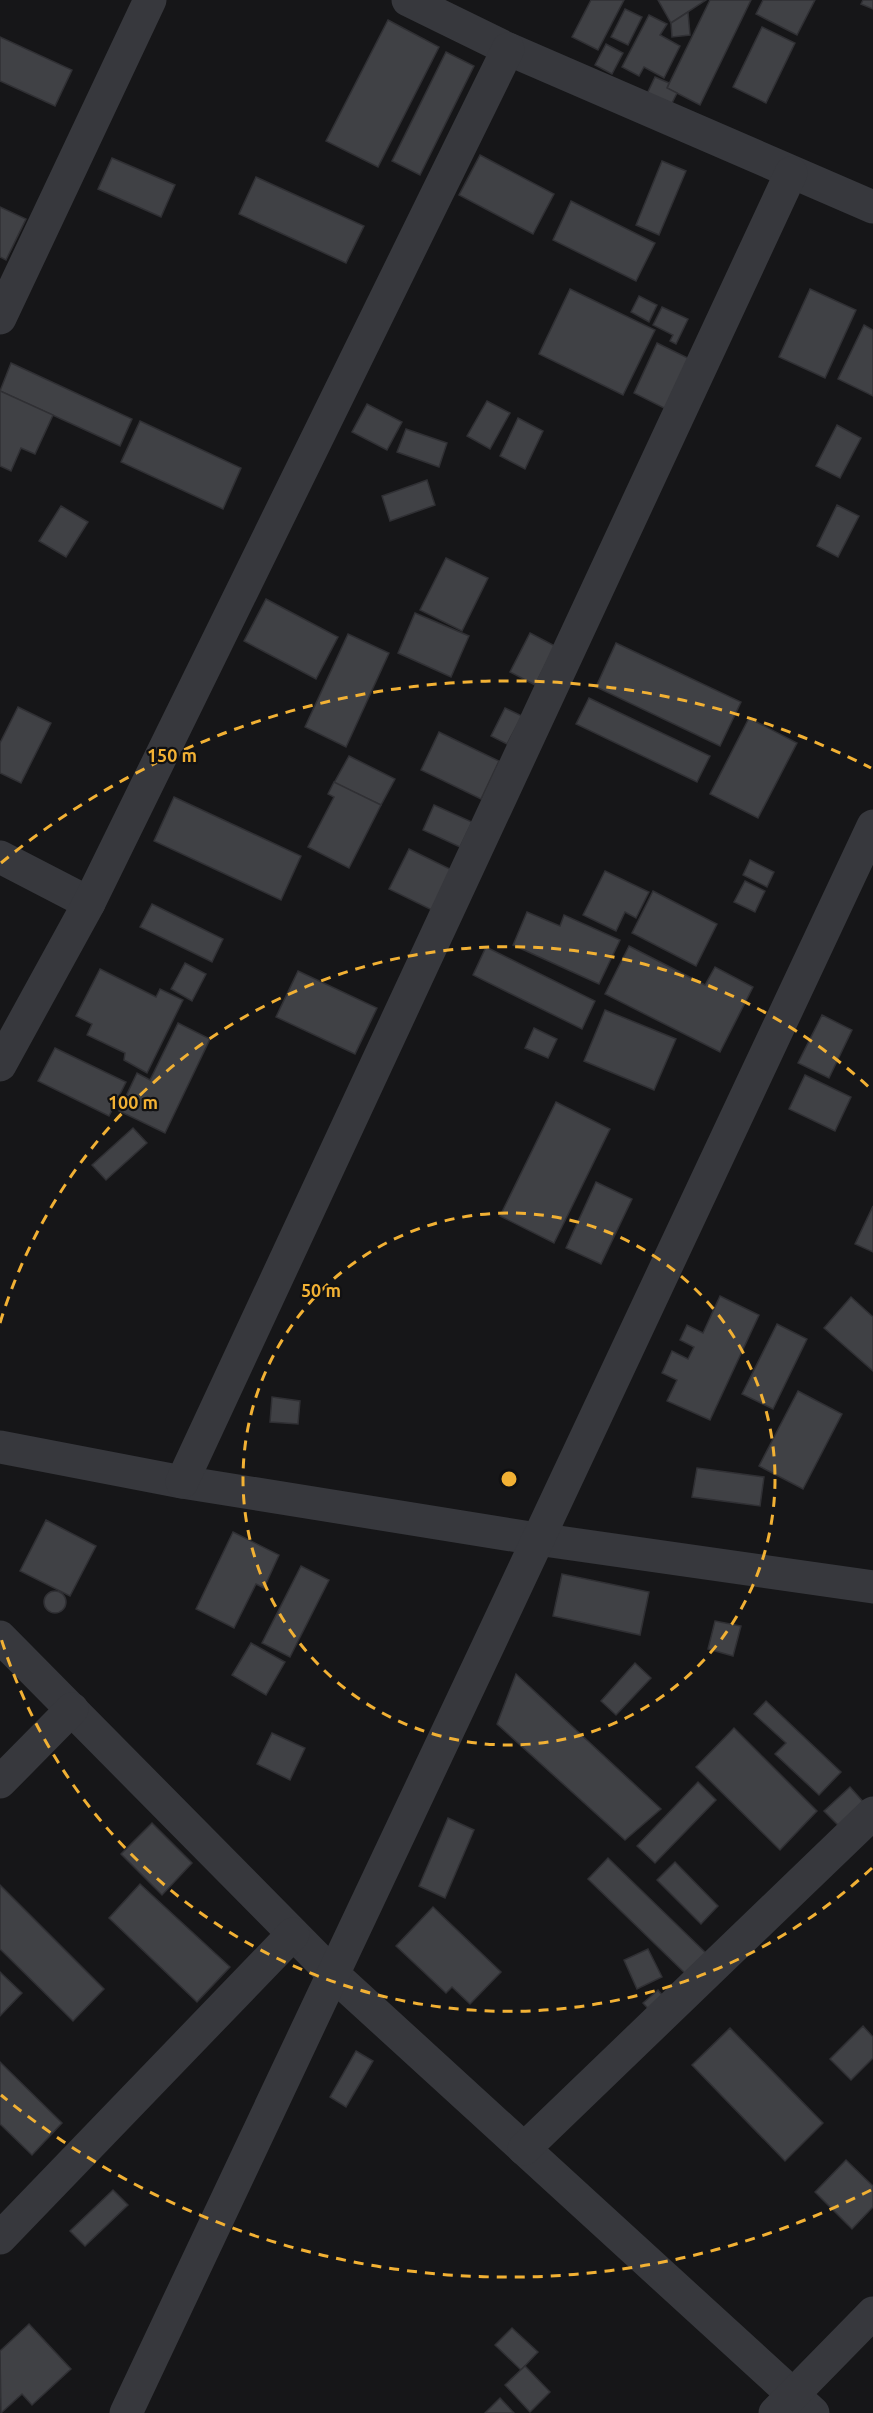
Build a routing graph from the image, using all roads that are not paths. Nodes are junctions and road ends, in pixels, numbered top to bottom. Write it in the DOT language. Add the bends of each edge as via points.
graph roads {
  1 [pos="150,0"];
  2 [pos="408,0"];
  3 [pos="508,50"];
  4 [pos="791,173"];
  5 [pos="873,207"];
  6 [pos="0,318"];
  7 [pos="873,826"];
  8 [pos="0,857"];
  9 [pos="89,903"];
  10 [pos="0,1065"];
  11 [pos="0,1447"];
  12 [pos="182,1482"];
  13 [pos="537,1539"];
  14 [pos="872,1585"];
  15 [pos="0,1637"];
  16 [pos="72,1709"];
  17 [pos="0,1782"];
  18 [pos="873,1813"];
  19 [pos="293,1934"];
  20 [pos="335,1976"];
  21 [pos="524,2149"];
  22 [pos="0,2238"];
  23 [pos="873,2313"];
  24 [pos="793,2407"];
  25 [pos="126,2413"];
  1 -- 6 [label="street"];
  2 -- 3 [label="street"];
  3 -- 4 [label="street"];
  3 -- 9 [label="street"];
  4 -- 5 [label="street"];
  4 -- 12 [label="street"];
  7 -- 13 [label="street"];
  8 -- 9 [label="street"];
  9 -- 10 [label="street"];
  11 -- 12 [label="street"];
  12 -- 13 [label="street"];
  13 -- 14 [label="street"];
  13 -- 20 [label="street"];
  15 -- 16 [label="street"];
  16 -- 17 [label="street"];
  16 -- 19 [label="street"];
  18 -- 21 [label="street"];
  19 -- 20 [label="street"];
  19 -- 22 [label="street"];
  20 -- 21 [label="street"];
  20 -- 25 [label="street"];
  21 -- 24 [label="street"];
  23 -- 24 [label="street"];
}
